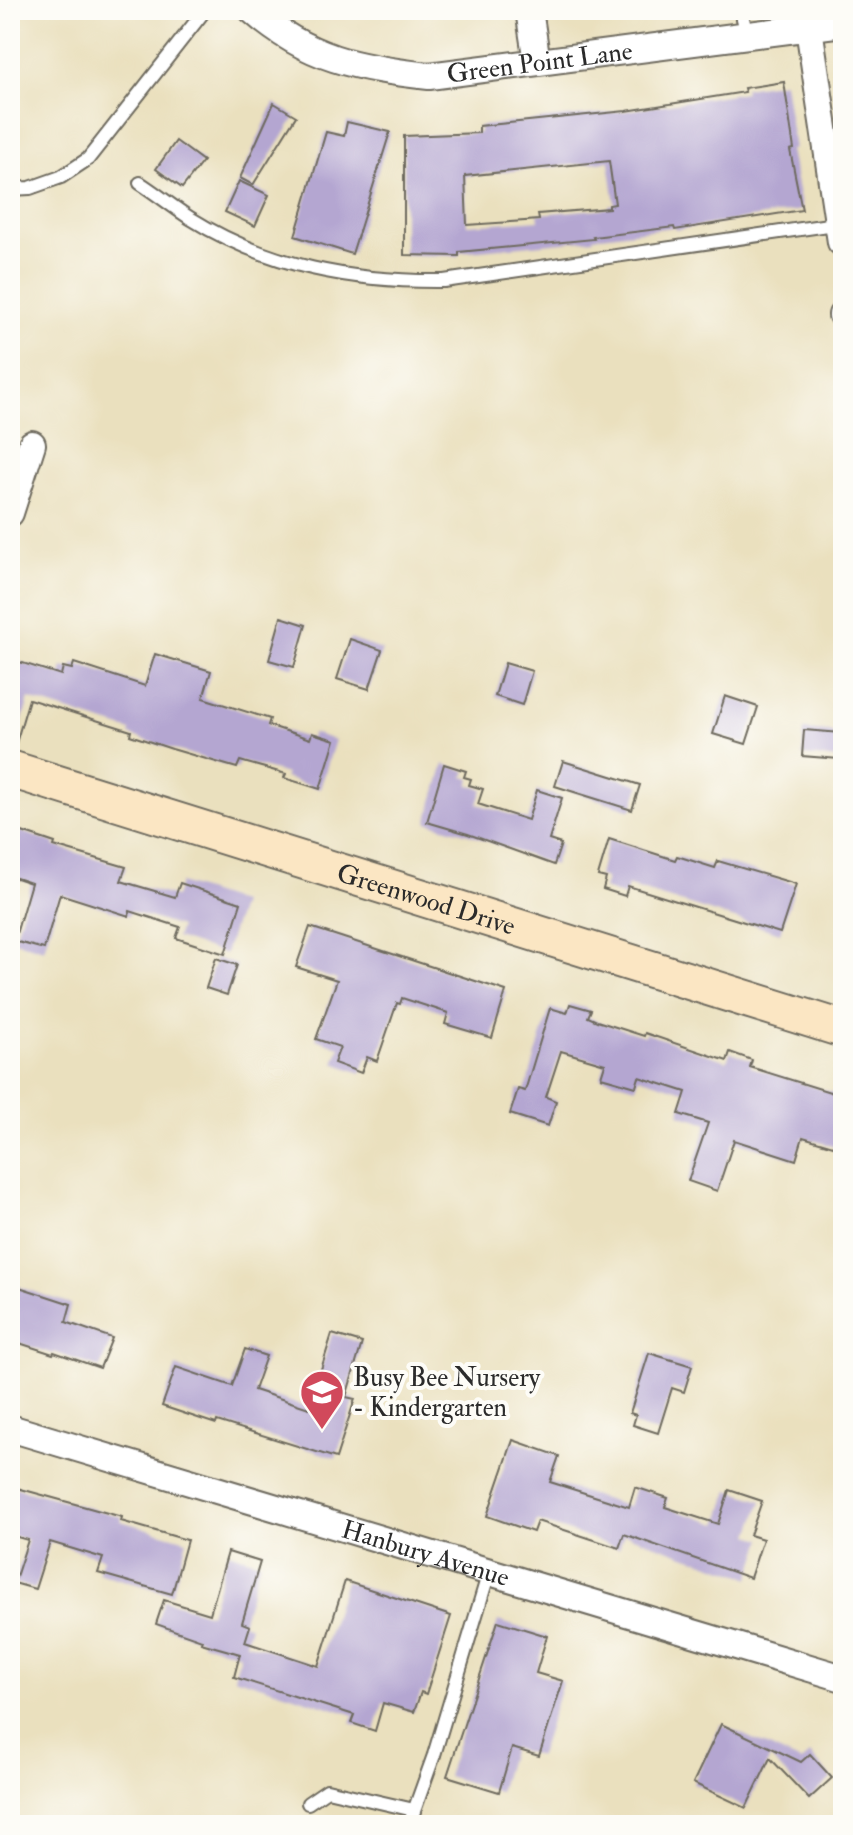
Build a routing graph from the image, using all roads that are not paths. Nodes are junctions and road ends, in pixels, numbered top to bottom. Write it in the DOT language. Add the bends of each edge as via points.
graph roads {
  1 [pos="205,10"];
  2 [pos="252,10"];
  3 [pos="529,10"];
  4 [pos="744,23"];
  5 [pos="843,23"];
  6 [pos="809,28"];
  7 [pos="537,62"];
  8 [pos="140,183"];
  9 [pos="10,189"];
  10 [pos="841,229"];
  11 [pos="843,314"];
  12 [pos="32,444"];
  13 [pos="10,513"];
  14 [pos="10,769"];
  15 [pos="843,1029"];
  16 [pos="10,1428"];
  17 [pos="489,1572"];
  18 [pos="843,1678"];
  19 [pos="308,1803"];
  20 [pos="414,1810"];
  21 [pos="409,1825"];
  1 -- 9 [label="lane" via="88,159 61,177"];
  2 -- 7 [label="street, Green Point Lane" via="277,33 314,52 369,69 429,76"];
  3 -- 7 [label="street"];
  4 -- 6 [label="street, Green Point Lane"];
  4 -- 7 [label="street, Green Point Lane"];
  5 -- 6 [label="street, Green Point Lane"];
  6 -- 10 [label="street"];
  8 -- 10 [label="lane" via="191,219 249,249 300,267 397,281 444,281"];
  10 -- 11 [label="lane"];
  12 -- 13 [label="street"];
  14 -- 15 [label="street, Greenwood Drive"];
  16 -- 17 [label="street, Hanbury Avenue"];
  17 -- 18 [label="street, Hanbury Avenue"];
  17 -- 20 [label="lane"];
  19 -- 20 [label="lane" via="327,1790"];
  20 -- 21 [label="lane"];
}
